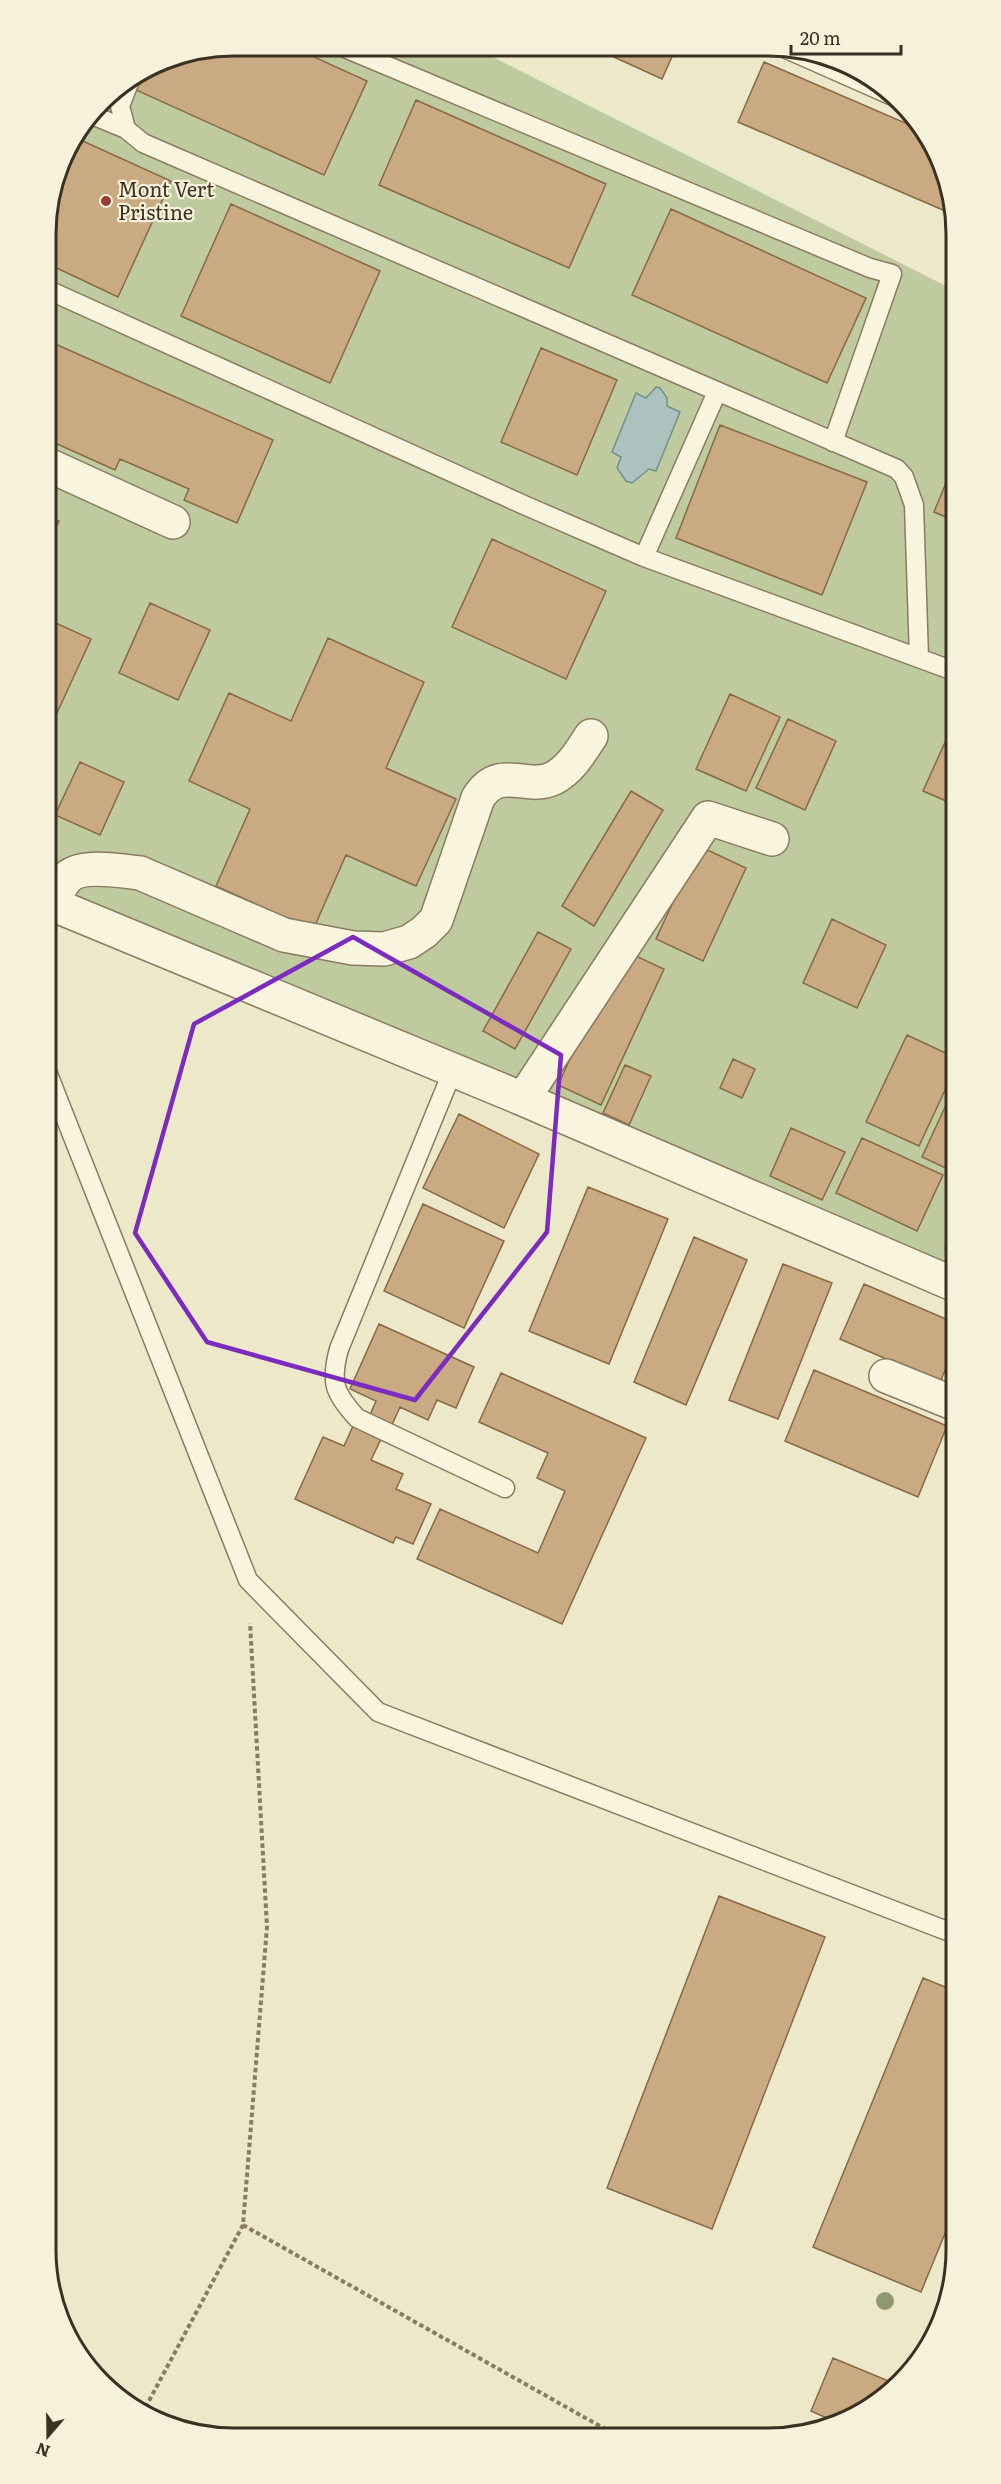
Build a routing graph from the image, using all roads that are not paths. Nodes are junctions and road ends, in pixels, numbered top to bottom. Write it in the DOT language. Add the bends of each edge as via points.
graph roads {
  1 [pos="361,55"];
  2 [pos="819,63"];
  3 [pos="859,81"];
  4 [pos="126,92"];
  5 [pos="99,118"];
  6 [pos="126,129"];
  7 [pos="56,294"];
  8 [pos="717,392"];
  9 [pos="833,442"];
  10 [pos="56,469"];
  11 [pos="173,522"];
  12 [pos="644,557"];
  13 [pos="919,658"];
  14 [pos="946,668"];
  15 [pos="591,736"];
  16 [pos="772,839"];
  17 [pos="56,894"];
  18 [pos="56,905"];
  19 [pos="453,1070"];
  20 [pos="56,1094"];
  21 [pos="523,1099"];
  22 [pos="945,1281"];
  23 [pos="886,1376"];
  24 [pos="945,1400"];
  25 [pos="505,1488"];
  26 [pos="945,1930"];
  1 -- 9 [label="lane" via="892,274"];
  2 -- 3 [label="lane"];
  4 -- 6 [label="lane" via="120,106"];
  5 -- 6 [label="lane"];
  6 -- 8 [label="lane" via="143,143"];
  7 -- 12 [label="lane"];
  8 -- 9 [label="lane"];
  8 -- 12 [label="lane"];
  9 -- 13 [label="lane" via="897,469 909,487 914,504"];
  10 -- 11 [label="street"];
  12 -- 13 [label="lane"];
  13 -- 14 [label="lane"];
  15 -- 17 [label="street" via="570,765 552,779 507,779 488,785 478,798 436,920 409,942 384,949 364,948 284,935 140,873 77,872 67,877"];
  16 -- 21 [label="street" via="708,819"];
  18 -- 19 [label="street"];
  19 -- 21 [label="street"];
  19 -- 25 [label="lane" via="339,1349 334,1368 335,1389 357,1418"];
  20 -- 26 [label="lane" via="248,1580 378,1712"];
  21 -- 22 [label="street"];
  23 -- 24 [label="street"];
}
